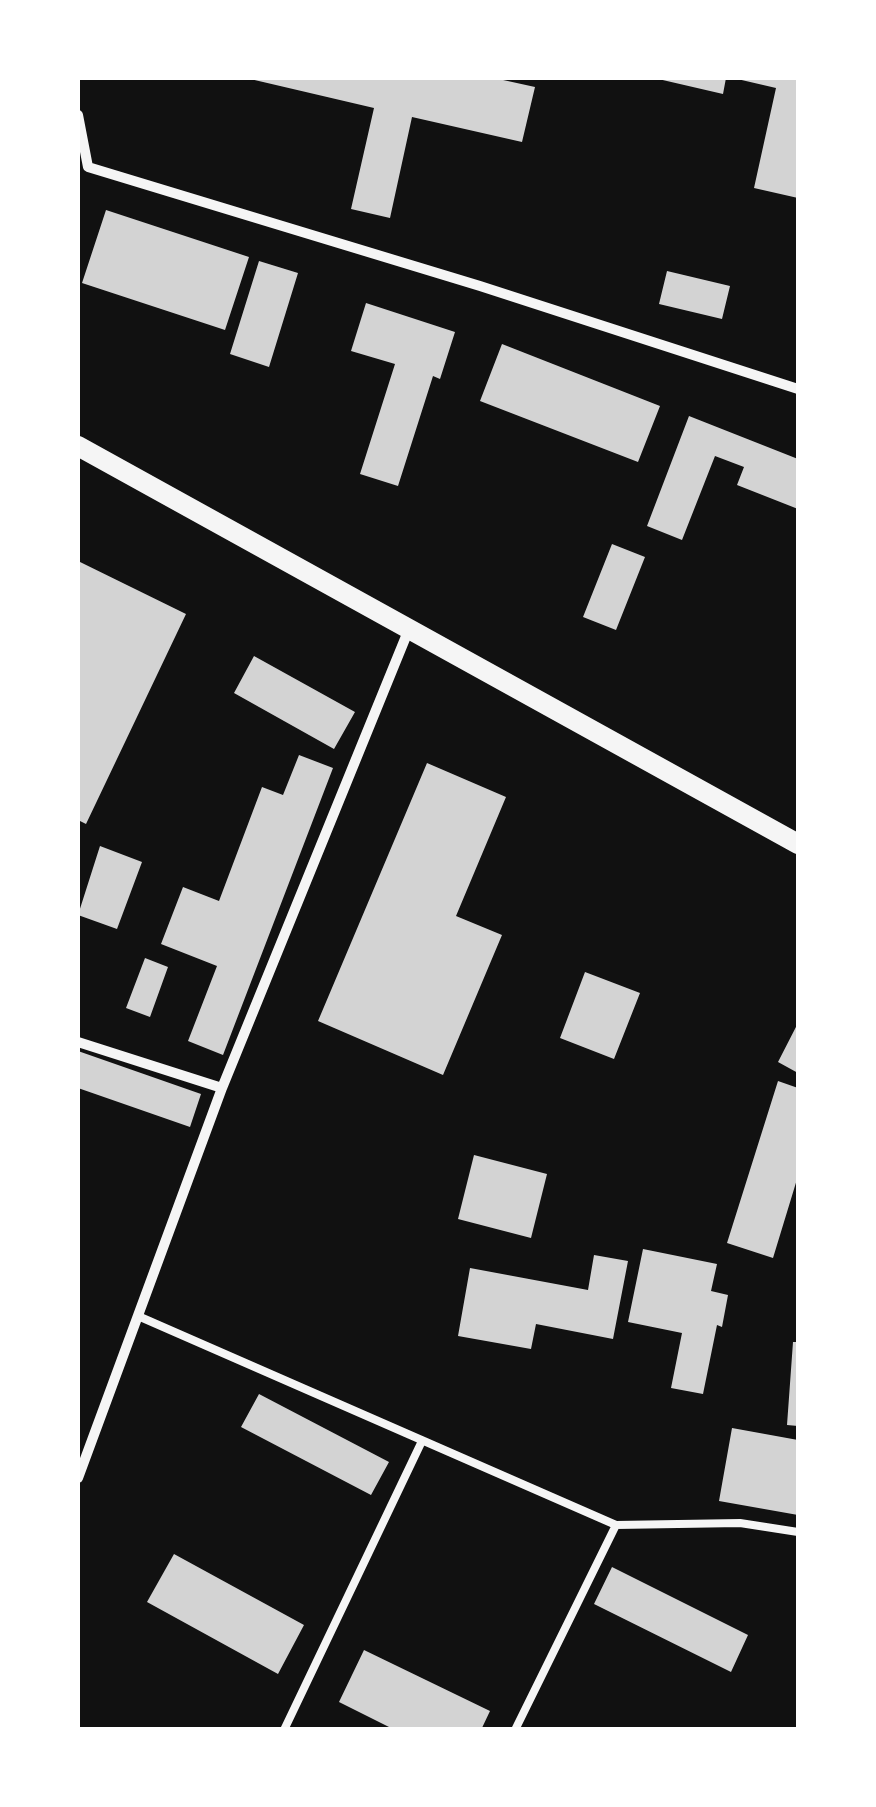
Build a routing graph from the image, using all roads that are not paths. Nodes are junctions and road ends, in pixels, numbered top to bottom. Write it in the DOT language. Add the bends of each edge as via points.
graph roads {
  1 [pos="78,115"];
  2 [pos="798,388"];
  3 [pos="78,446"];
  4 [pos="408,628"];
  5 [pos="798,844"];
  6 [pos="78,1042"];
  7 [pos="222,1088"];
  8 [pos="138,1316"];
  9 [pos="422,1440"];
  10 [pos="78,1478"];
  11 [pos="616,1525"];
  12 [pos="798,1532"];
  13 [pos="284,1730"];
  14 [pos="515,1730"];
  1 -- 2 [label="street" via="88,167"];
  3 -- 4 [label="main road"];
  4 -- 5 [label="main road"];
  4 -- 7 [label="street"];
  6 -- 7 [label="street"];
  7 -- 8 [label="street"];
  8 -- 9 [label="lane"];
  8 -- 10 [label="street"];
  9 -- 11 [label="lane"];
  9 -- 13 [label="lane"];
  11 -- 12 [label="lane" via="740,1523"];
  11 -- 14 [label="lane"];
}
